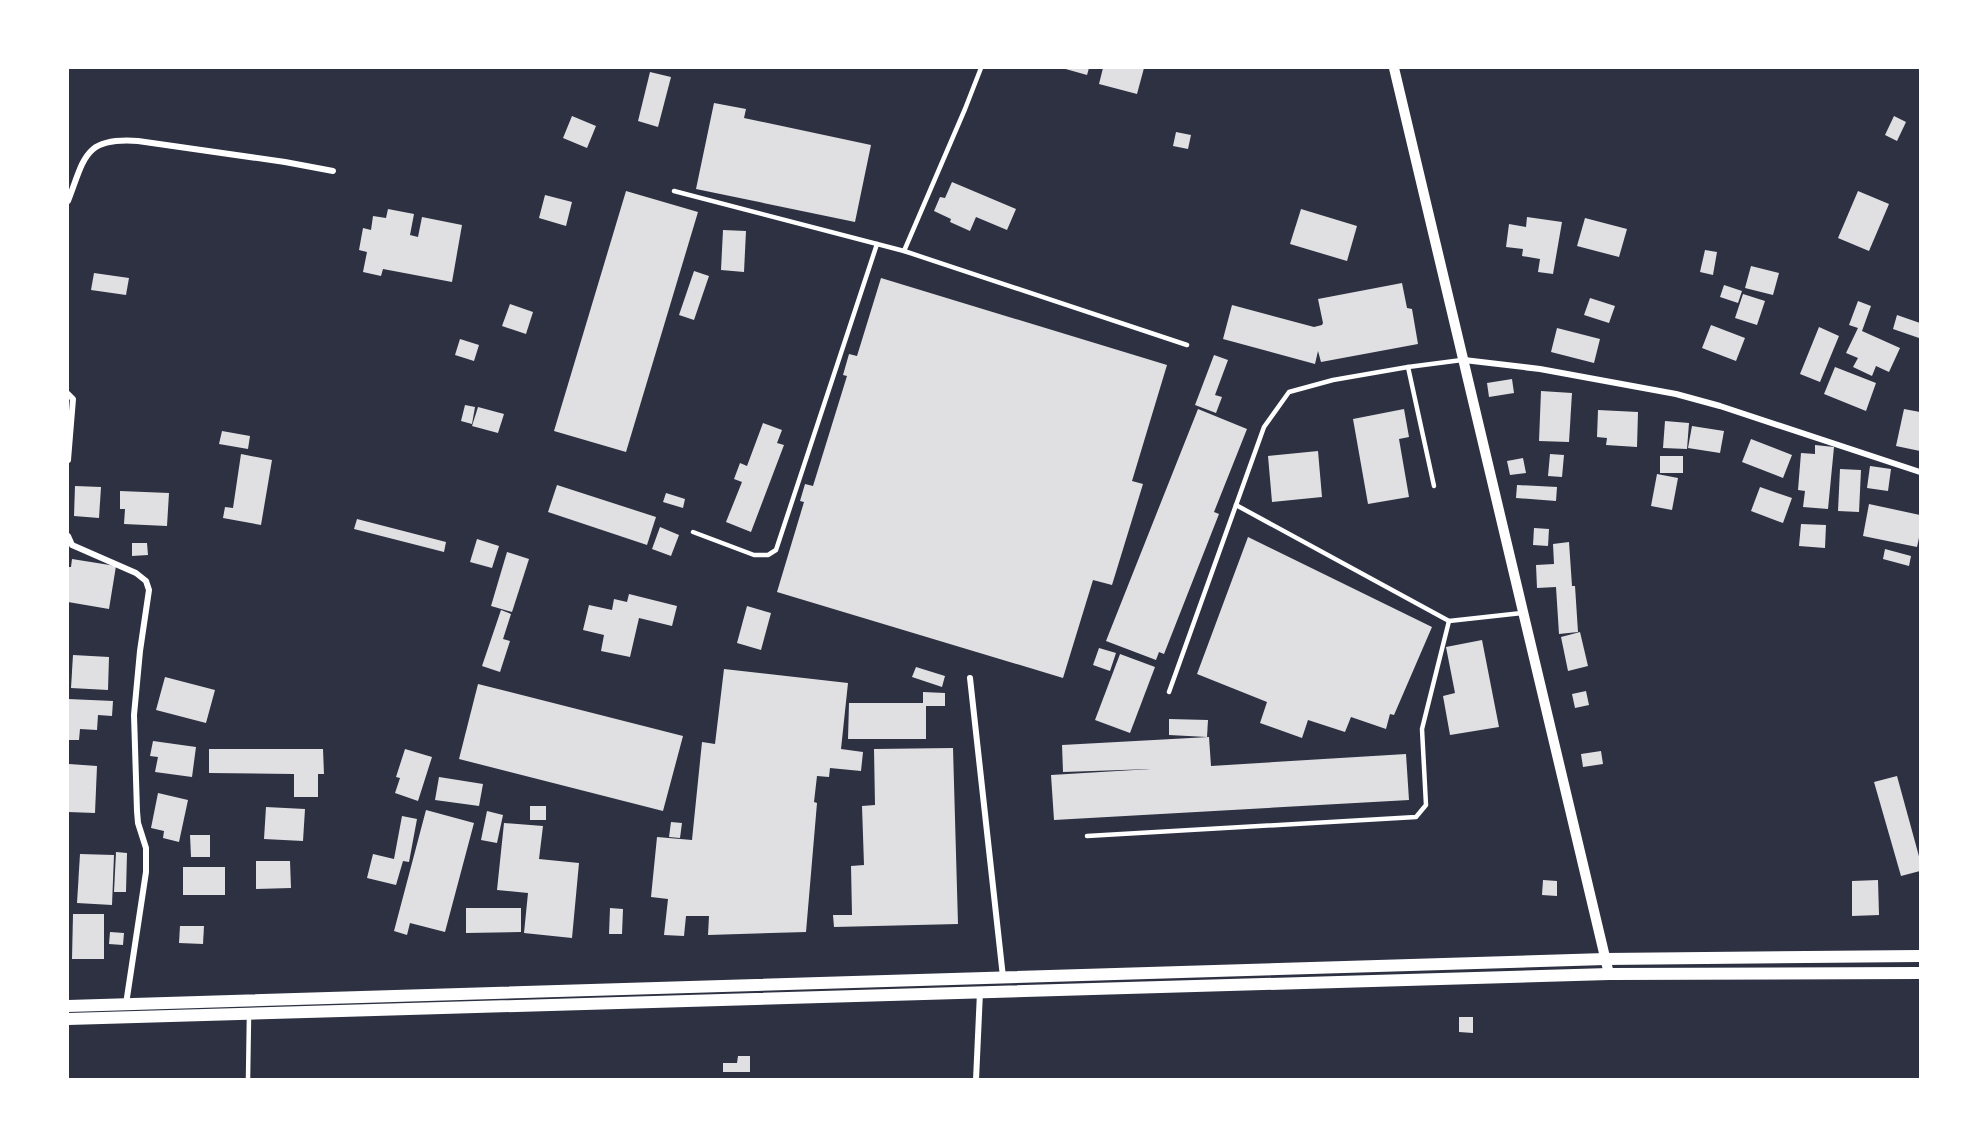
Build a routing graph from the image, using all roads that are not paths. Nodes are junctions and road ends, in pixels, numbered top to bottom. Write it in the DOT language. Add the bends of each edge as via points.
graph roads {
  1 [pos="981,68"];
  2 [pos="1394,68"];
  3 [pos="333,171"];
  4 [pos="674,191"];
  5 [pos="68,201"];
  6 [pos="877,244"];
  7 [pos="904,251"];
  8 [pos="1187,345"];
  9 [pos="1464,360"];
  10 [pos="1408,367"];
  11 [pos="68,394"];
  12 [pos="68,460"];
  13 [pos="1920,472"];
  14 [pos="1434,486"];
  15 [pos="1236,505"];
  16 [pos="693,532"];
  17 [pos="68,536"];
  18 [pos="1524,613"];
  19 [pos="1449,621"];
  20 [pos="970,678"];
  21 [pos="1169,692"];
  22 [pos="1087,836"];
  23 [pos="1920,956"];
  24 [pos="1605,959"];
  25 [pos="1920,973"];
  26 [pos="1609,974"];
  27 [pos="1003,978"];
  28 [pos="980,992"];
  29 [pos="126,1005"];
  30 [pos="68,1006"];
  31 [pos="249,1013"];
  32 [pos="68,1019"];
  33 [pos="248,1080"];
  34 [pos="976,1080"];
  1 -- 7 [label="lane"];
  2 -- 9 [label="street"];
  3 -- 5 [label="street" via="117,139 101,143 87,154"];
  4 -- 6 [label="lane"];
  6 -- 7 [label="lane"];
  6 -- 16 [label="lane" via="777,550 768,555 753,555"];
  7 -- 8 [label="lane"];
  9 -- 10 [label="lane"];
  9 -- 13 [label="street" via="1540,369 1676,394"];
  9 -- 18 [label="street"];
  10 -- 14 [label="lane"];
  10 -- 15 [label="lane" via="1289,392 1264,427"];
  11 -- 12 [label="street" via="73,399"];
  15 -- 19 [label="lane"];
  15 -- 21 [label="lane"];
  17 -- 29 [label="street" via="72,545 135,573 146,581 149,590 134,715 137,811 146,848 146,872"];
  18 -- 19 [label="lane"];
  18 -- 24 [label="street"];
  19 -- 22 [label="lane" via="1422,729 1426,805 1416,817"];
  20 -- 27 [label="street"];
  23 -- 24 [label="main road"];
  24 -- 26 [label="street"];
  24 -- 27 [label="main road"];
  25 -- 26 [label="main road"];
  26 -- 28 [label="main road"];
  27 -- 29 [label="main road"];
  28 -- 31 [label="main road"];
  28 -- 34 [label="street"];
  29 -- 30 [label="main road"];
  31 -- 32 [label="main road"];
  31 -- 33 [label="lane"];
}
